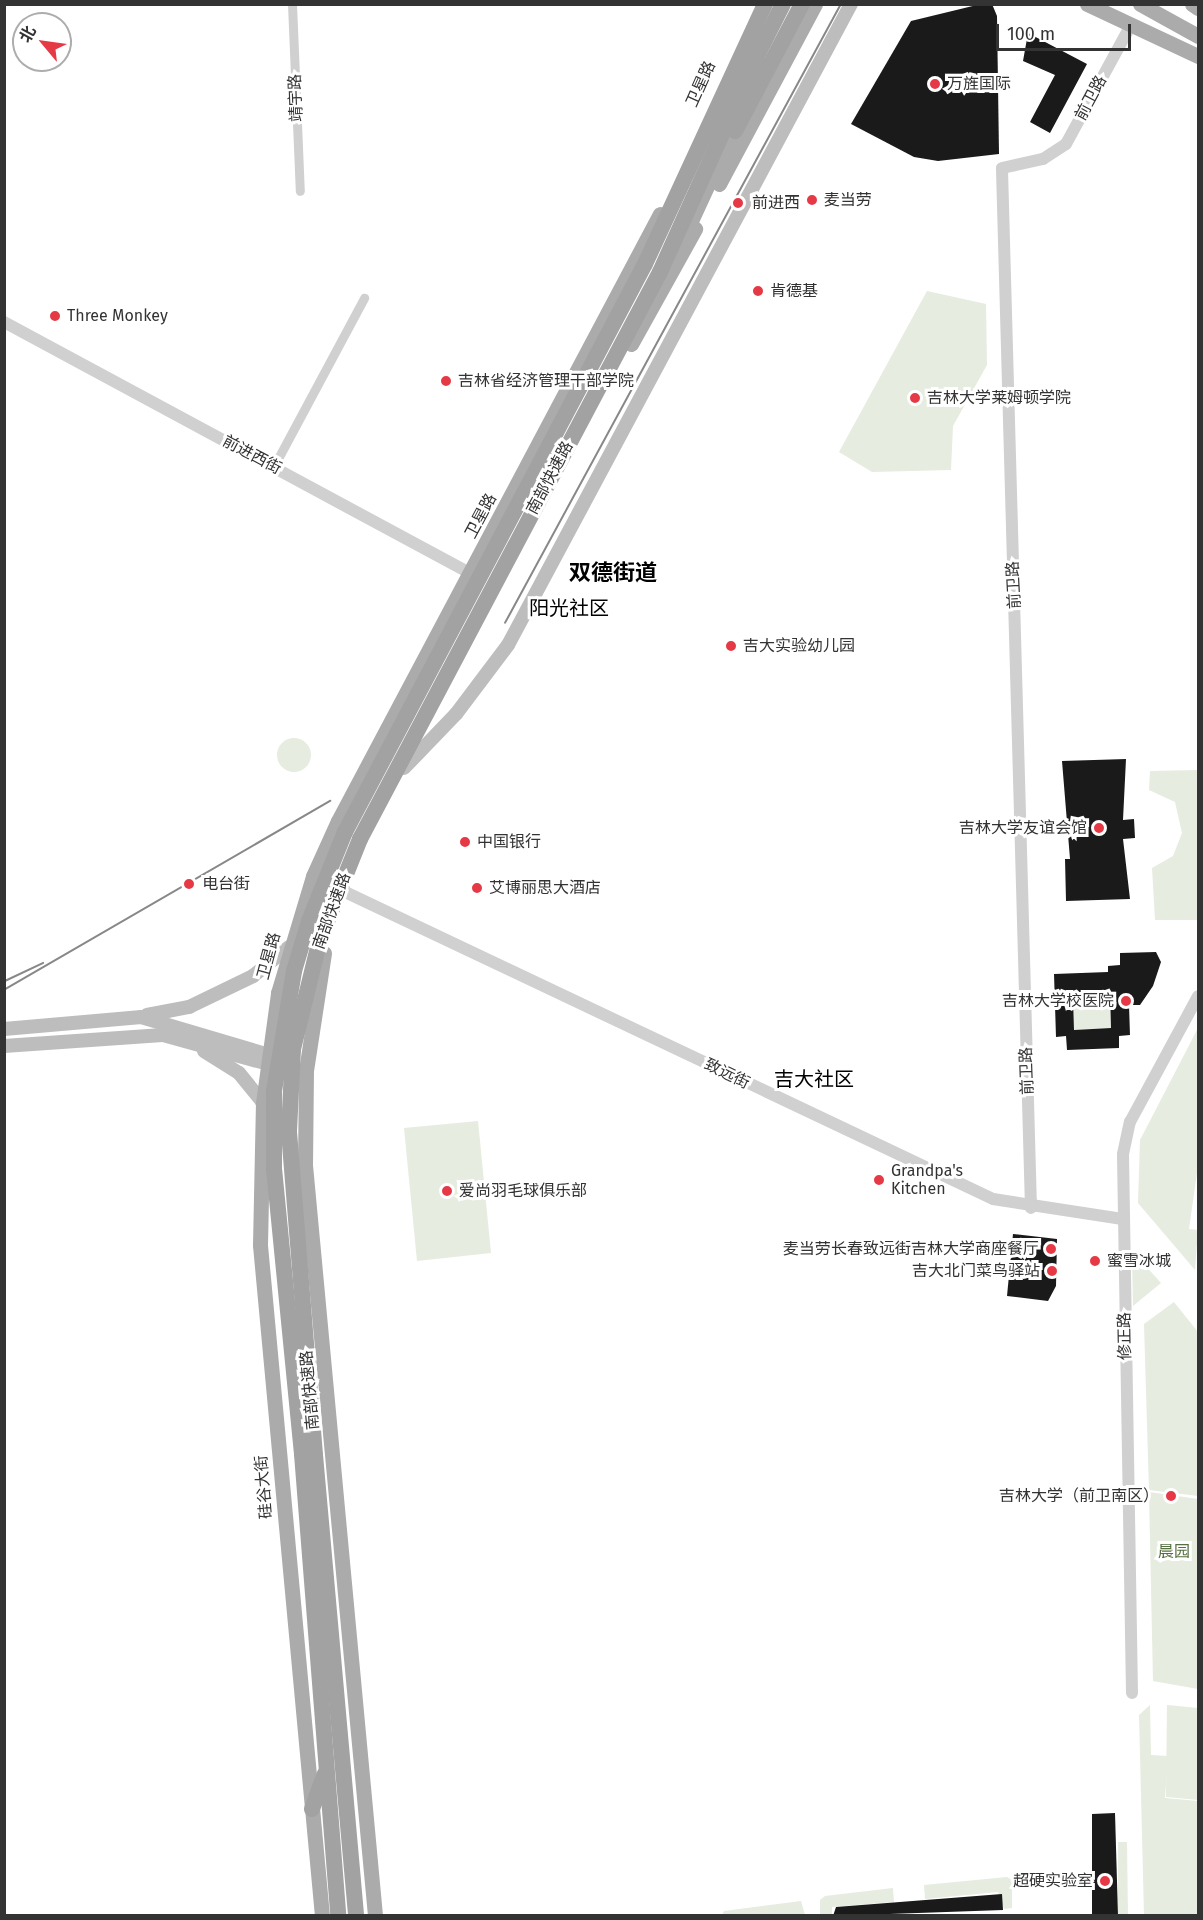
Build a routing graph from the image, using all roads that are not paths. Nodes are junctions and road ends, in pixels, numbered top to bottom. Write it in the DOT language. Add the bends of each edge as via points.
graph roads {
  1 [pos="292,4"];
  2 [pos="757,4"];
  3 [pos="765,4"];
  4 [pos="783,4"];
  5 [pos="791,4"];
  6 [pos="802,4"];
  7 [pos="815,4"];
  8 [pos="851,4"];
  9 [pos="1087,4"];
  10 [pos="1140,4"];
  11 [pos="1192,4"];
  12 [pos="1198,8"];
  13 [pos="1131,25"];
  14 [pos="1198,36"];
  15 [pos="740,55"];
  16 [pos="1198,56"];
  17 [pos="300,191"];
  18 [pos="660,272"];
  19 [pos="364,298"];
  20 [pos="4,322"];
  21 [pos="612,378"];
  22 [pos="273,466"];
  23 [pos="471,574"];
  24 [pos="499,589"];
  25 [pos="404,768"];
  26 [pos="343,891"];
  27 [pos="289,947"];
  28 [pos="1198,996"];
  29 [pos="141,1017"];
  30 [pos="4,1029"];
  31 [pos="163,1035"];
  32 [pos="4,1046"];
  33 [pos="268,1060"];
  34 [pos="306,1070"];
  35 [pos="263,1103"];
  36 [pos="1031,1208"];
  37 [pos="1122,1220"];
  38 [pos="308,1454"];
  39 [pos="1132,1693"];
  40 [pos="327,1768"];
  41 [pos="312,1809"];
  42 [pos="322,1916"];
  43 [pos="338,1916"];
  44 [pos="356,1916"];
  45 [pos="375,1916"];
  1 -- 17 [label="street, 靖宇路"];
  2 -- 15 [label="highway, bridge"];
  2 -- 23 [label="main road, 卫星路" via="680,175"];
  3 -- 15 [label="highway, 南部快速路, bridge"];
  4 -- 18 [label="highway, 南部快速路, bridge"];
  5 -- 21 [label="main road" via="700,205"];
  6 -- 18 [label="highway, bridge"];
  7 -- 21 [label="main road"];
  8 -- 25 [label="main road" via="508,645 456,714"];
  9 -- 13 [label="main road"];
  10 -- 14 [label="main road"];
  11 -- 12 [label="main road"];
  13 -- 16 [label="main road"];
  13 -- 36 [label="street, 前卫路" via="1066,144 1043,159 1002,168"];
  15 -- 38 [label="highway, 南部快速路, bridge" via="645,264 345,832 309,921 294,971 274,1090 274,1170"];
  18 -- 38 [label="highway, 南部快速路, bridge" via="360,839 320,939 293,1050 289,1131"];
  19 -- 22 [label="street"];
  20 -- 22 [label="street, 前进西街"];
  21 -- 24 [label="main road"];
  22 -- 23 [label="street, 前进西街"];
  23 -- 24 [label="street, 前进西街"];
  23 -- 27 [label="main road, 卫星路" via="338,821"];
  24 -- 25 [label="main road"];
  25 -- 26 [label="main road"];
  26 -- 34 [label="main road" via="322,962"];
  26 -- 36 [label="street, 致远街" via="937,1175 993,1199"];
  27 -- 29 [label="main road" via="253,976 189,1007"];
  27 -- 33 [label="main road, 卫星路"];
  28 -- 37 [label="street, 修正路" via="1125,1137"];
  29 -- 30 [label="main road"];
  29 -- 33 [label="main road"];
  31 -- 32 [label="main road"];
  31 -- 33 [label="main road"];
  31 -- 35 [label="main road" via="232,1067"];
  33 -- 34 [label="main road"];
  33 -- 35 [label="main road, 硅谷大街"];
  34 -- 45 [label="main road" via="305,1165"];
  35 -- 41 [label="main road, 硅谷大街" via="260,1245"];
  36 -- 37 [label="street, 致远街"];
  37 -- 39 [label="street, 修正路"];
  38 -- 40 [label="highway, 南部快速路"];
  38 -- 44 [label="highway, 南部快速路"];
  40 -- 41 [label="highway"];
  40 -- 43 [label="highway, 南部快速路"];
  41 -- 42 [label="main road, 硅谷大街"];
}
